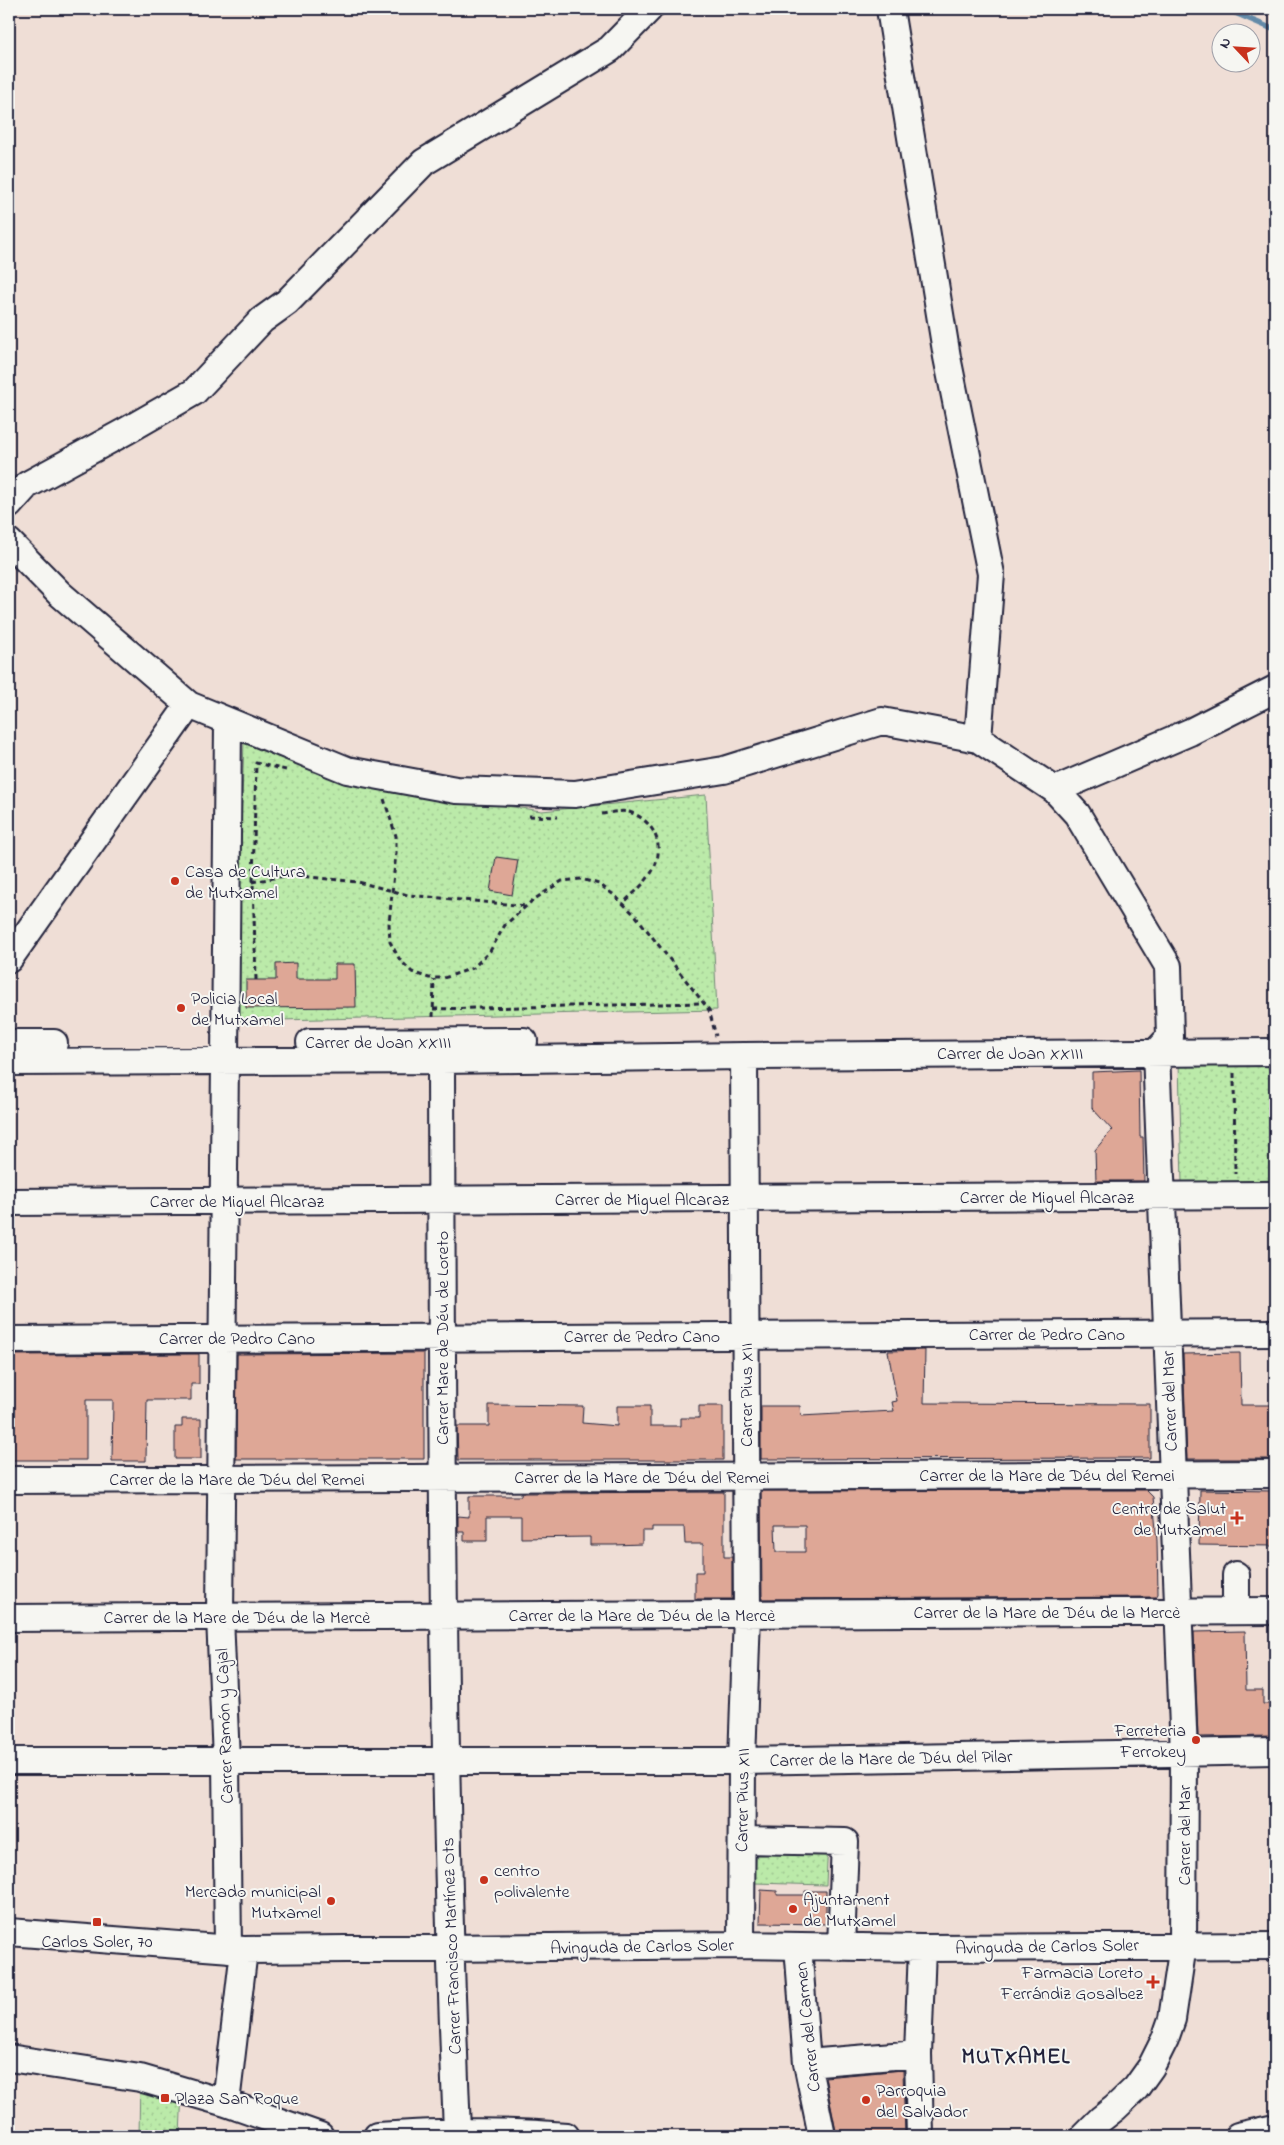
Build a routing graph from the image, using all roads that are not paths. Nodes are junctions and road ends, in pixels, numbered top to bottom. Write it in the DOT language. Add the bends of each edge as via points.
graph roads {
  1 [pos="649,9"];
  2 [pos="890,9"];
  3 [pos="9,505"];
  4 [pos="9,542"];
  5 [pos="1275,689"];
  6 [pos="189,705"];
  7 [pos="228,723"];
  8 [pos="978,739"];
  9 [pos="1055,790"];
  10 [pos="9,958"];
  11 [pos="1275,1036"];
  12 [pos="9,1043"];
  13 [pos="1163,1044"];
  14 [pos="225,1051"];
  15 [pos="1275,1052"];
  16 [pos="744,1056"];
  17 [pos="441,1060"];
  18 [pos="9,1062"];
  19 [pos="1275,1195"];
  20 [pos="1162,1196"];
  21 [pos="745,1198"];
  22 [pos="441,1200"];
  23 [pos="224,1201"];
  24 [pos="9,1202"];
  25 [pos="1167,1333"];
  26 [pos="1275,1333"];
  27 [pos="745,1335"];
  28 [pos="442,1337"];
  29 [pos="222,1338"];
  30 [pos="9,1340"];
  31 [pos="1172,1474"];
  32 [pos="1275,1474"];
  33 [pos="746,1476"];
  34 [pos="442,1478"];
  35 [pos="221,1479"];
  36 [pos="9,1480"];
  37 [pos="1236,1575"];
  38 [pos="1236,1611"];
  39 [pos="1275,1611"];
  40 [pos="1177,1612"];
  41 [pos="747,1614"];
  42 [pos="443,1616"];
  43 [pos="220,1617"];
  44 [pos="9,1618"];
  45 [pos="1275,1751"];
  46 [pos="1184,1753"];
  47 [pos="226,1760"];
  48 [pos="9,1761"];
  49 [pos="742,1761"];
  50 [pos="446,1762"];
  51 [pos="742,1840"];
  52 [pos="9,1932"];
  53 [pos="741,1945"];
  54 [pos="1183,1945"];
  55 [pos="798,1946"];
  56 [pos="1275,1946"];
  57 [pos="841,1947"];
  58 [pos="449,1948"];
  59 [pos="922,1948"];
  60 [pos="236,1950"];
  61 [pos="918,2054"];
  62 [pos="9,2058"];
  63 [pos="807,2063"];
  64 [pos="226,2103"];
  65 [pos="1275,2128"];
  66 [pos="456,2131"];
  67 [pos="320,2136"];
  68 [pos="377,2136"];
  69 [pos="566,2136"];
  70 [pos="822,2136"];
  71 [pos="920,2136"];
  72 [pos="1084,2136"];
  73 [pos="1238,2136"];
  1 -- 3 [label="street" via="610,49 424,162 287,302 262,320 194,392 27,485"];
  2 -- 8 [label="street" via="947,357 991,574"];
  4 -- 6 [label="street" via="59,593"];
  5 -- 9 [label="street" via="1190,732"];
  6 -- 7 [label="street"];
  6 -- 10 [label="street"];
  7 -- 8 [label="street" via="347,770 456,790 576,794 724,770 882,721"];
  7 -- 14 [label="street, Carrer Ramón y Cajal"];
  8 -- 9 [label="street, Carrer del Mar"];
  9 -- 13 [label="street, Carrer del Mar" via="1076,814 1168,966"];
  11 -- 13 [label="street, Carrer de Joan XXIII"];
  12 -- 14 [label="street, Carrer de Joan XXIII"];
  13 -- 15 [label="street, Carrer de Joan XXIII" via="1234,1052"];
  13 -- 16 [label="street, Carrer de Joan XXIII" via="1120,1053"];
  13 -- 20 [label="street, Carrer del Mar"];
  14 -- 16 [label="street, Carrer de Joan XXIII" via="702,1040"];
  14 -- 17 [label="street, Carrer de Joan XXIII"];
  14 -- 18 [label="street, Carrer de Joan XXIII"];
  14 -- 23 [label="street, Carrer Ramón y Cajal"];
  16 -- 17 [label="street, Carrer de Joan XXIII"];
  16 -- 21 [label="street, Carrer Pius XII"];
  17 -- 22 [label="street, Carrer Mare de Déu de Loreto"];
  19 -- 20 [label="street, Carrer de Miguel Alcaraz"];
  20 -- 21 [label="street, Carrer de Miguel Alcaraz"];
  20 -- 25 [label="street, Carrer del Mar"];
  21 -- 22 [label="street, Carrer de Miguel Alcaraz"];
  21 -- 27 [label="street, Carrer Pius XII"];
  22 -- 23 [label="street, Carrer de Miguel Alcaraz"];
  22 -- 28 [label="street, Carrer Mare de Déu de Loreto"];
  23 -- 24 [label="street, Carrer de Miguel Alcaraz"];
  23 -- 29 [label="street, Carrer Ramón y Cajal"];
  25 -- 26 [label="street, Carrer de Pedro Cano"];
  25 -- 27 [label="street, Carrer de Pedro Cano"];
  25 -- 31 [label="street, Carrer del Mar"];
  27 -- 28 [label="street, Carrer de Pedro Cano"];
  27 -- 33 [label="street, Carrer Pius XII"];
  28 -- 29 [label="street, Carrer de Pedro Cano"];
  28 -- 34 [label="street, Carrer Mare de Déu de Loreto"];
  29 -- 30 [label="street, Carrer de Pedro Cano"];
  29 -- 35 [label="street, Carrer Ramón y Cajal"];
  31 -- 32 [label="street, Carrer de la Mare de Déu del Remei"];
  31 -- 33 [label="street, Carrer de la Mare de Déu del Remei"];
  31 -- 40 [label="street, Carrer del Mar"];
  33 -- 34 [label="street, Carrer de la Mare de Déu del Remei"];
  33 -- 41 [label="street, Carrer Pius XII"];
  34 -- 35 [label="street, Carrer de la Mare de Déu del Remei"];
  34 -- 42 [label="street, Carrer Mare de Déu de Loreto"];
  35 -- 36 [label="street, Carrer de la Mare de Déu del Remei"];
  35 -- 43 [label="street, Carrer Ramón y Cajal"];
  37 -- 38 [label="street"];
  38 -- 39 [label="street, Carrer de la Mare de Déu de la Mercè"];
  38 -- 40 [label="street, Carrer de la Mare de Déu de la Mercè"];
  40 -- 41 [label="street, Carrer de la Mare de Déu de la Mercè"];
  40 -- 46 [label="street, Carrer del Mar"];
  41 -- 42 [label="street, Carrer de la Mare de Déu de la Mercè"];
  41 -- 49 [label="street, Carrer Pius XII"];
  42 -- 43 [label="street, Carrer de la Mare de Déu de la Mercè"];
  42 -- 50 [label="street"];
  43 -- 44 [label="street, Carrer de la Mare de Déu de la Mercè"];
  43 -- 47 [label="street, Carrer Ramón y Cajal"];
  45 -- 46 [label="street, Carrer de la Mare de Déu del Pilar"];
  46 -- 49 [label="street, Carrer de la Mare de Déu del Pilar"];
  46 -- 54 [label="street, Carrer del Mar"];
  47 -- 48 [label="street, Carrer de la Mare de Déu del Pilar"];
  47 -- 50 [label="street, Carrer de la Mare de Déu del Pilar"];
  47 -- 60 [label="street, Carrer Ramón y Cajal"];
  49 -- 50 [label="street, Carrer de la Mare de Déu del Pilar"];
  49 -- 51 [label="street, Carrer Pius XII"];
  50 -- 58 [label="street, Carrer Francisco Martínez Ots"];
  51 -- 53 [label="street, Carrer Pius XII"];
  51 -- 57 [label="street" via="845,1842"];
  52 -- 60 [label="street, Avinguda de Carlos Soler"];
  53 -- 55 [label="street, Avinguda de Carlos Soler"];
  53 -- 58 [label="street, Avinguda de Carlos Soler"];
  54 -- 56 [label="street, Avinguda de Carlos Soler"];
  54 -- 59 [label="street, Avinguda de Carlos Soler"];
  54 -- 72 [label="street, Carrer del Mar" via="1172,2019 1151,2067 1136,2088"];
  55 -- 57 [label="street, Avinguda de Carlos Soler"];
  55 -- 63 [label="street, Carrer del Carmen"];
  57 -- 59 [label="street, Avinguda de Carlos Soler"];
  58 -- 60 [label="street, Avinguda de Carlos Soler"];
  58 -- 66 [label="street, Carrer Francisco Martínez Ots"];
  59 -- 61 [label="street"];
  60 -- 64 [label="street, Carrer Ramón y Cajal"];
  61 -- 63 [label="street"];
  61 -- 71 [label="street"];
  62 -- 64 [label="street" via="140,2078"];
  63 -- 70 [label="street, Carrer del Carmen"];
  64 -- 67 [label="street"];
  65 -- 73 [label="street"];
  66 -- 68 [label="street"];
  66 -- 69 [label="street"];
}
